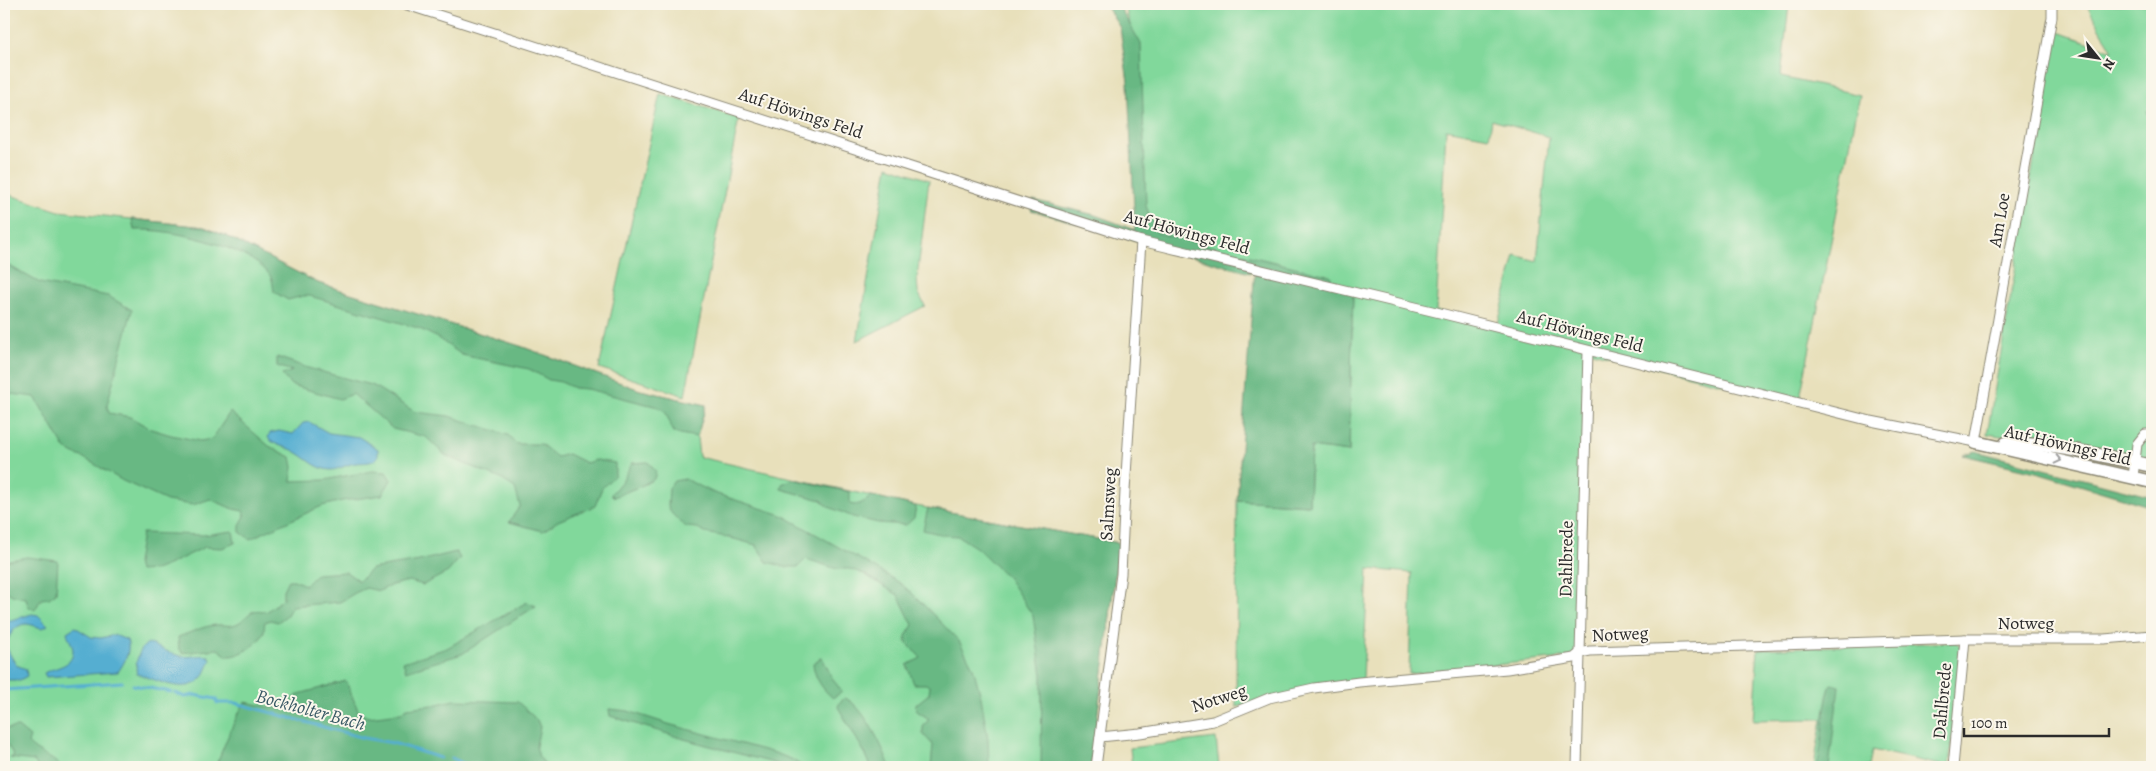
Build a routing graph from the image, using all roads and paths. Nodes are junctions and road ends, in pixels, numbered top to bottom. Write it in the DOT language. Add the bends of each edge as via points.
graph roads {
  1 [pos="404,4"];
  2 [pos="2052,4"];
  3 [pos="1141,241"];
  4 [pos="1588,351"];
  5 [pos="2152,434"];
  6 [pos="1976,442"];
  7 [pos="2135,463"];
  8 [pos="2152,466"];
  9 [pos="2133,477"];
  10 [pos="2152,482"];
  11 [pos="2152,635"];
  12 [pos="1965,639"];
  13 [pos="1580,653"];
  14 [pos="1100,737"];
  15 [pos="1096,767"];
  16 [pos="1577,767"];
  17 [pos="1952,767"];
  1 -- 3 [label="street, Auf Höwings Feld"];
  2 -- 6 [label="street, Am Loe"];
  3 -- 4 [label="street, Auf Höwings Feld"];
  3 -- 14 [label="street, Salmsweg" via="1121,574"];
  4 -- 6 [label="street, Auf Höwings Feld" via="1871,421"];
  4 -- 13 [label="street, Dahlbrede"];
  5 -- 7 [label="street" via="2145,434 2138,440"];
  6 -- 7 [label="main road, Auf Höwings Feld" via="2025,444"];
  6 -- 9 [label="main road, Auf Höwings Feld, one-way"];
  7 -- 8 [label="main road, Auf Höwings Feld"];
  7 -- 9 [label="street"];
  9 -- 10 [label="main road, Auf Höwings Feld"];
  11 -- 12 [label="street, Notweg" via="2104,639"];
  12 -- 13 [label="street, Notweg" via="1590,650"];
  12 -- 17 [label="street, Dahlbrede"];
  13 -- 14 [label="street, Notweg" via="1574,658 1507,669 1314,688 1269,698 1213,721"];
  13 -- 16 [label="street, Dahlbrede"];
  14 -- 15 [label="street, Salmsweg"];
}
